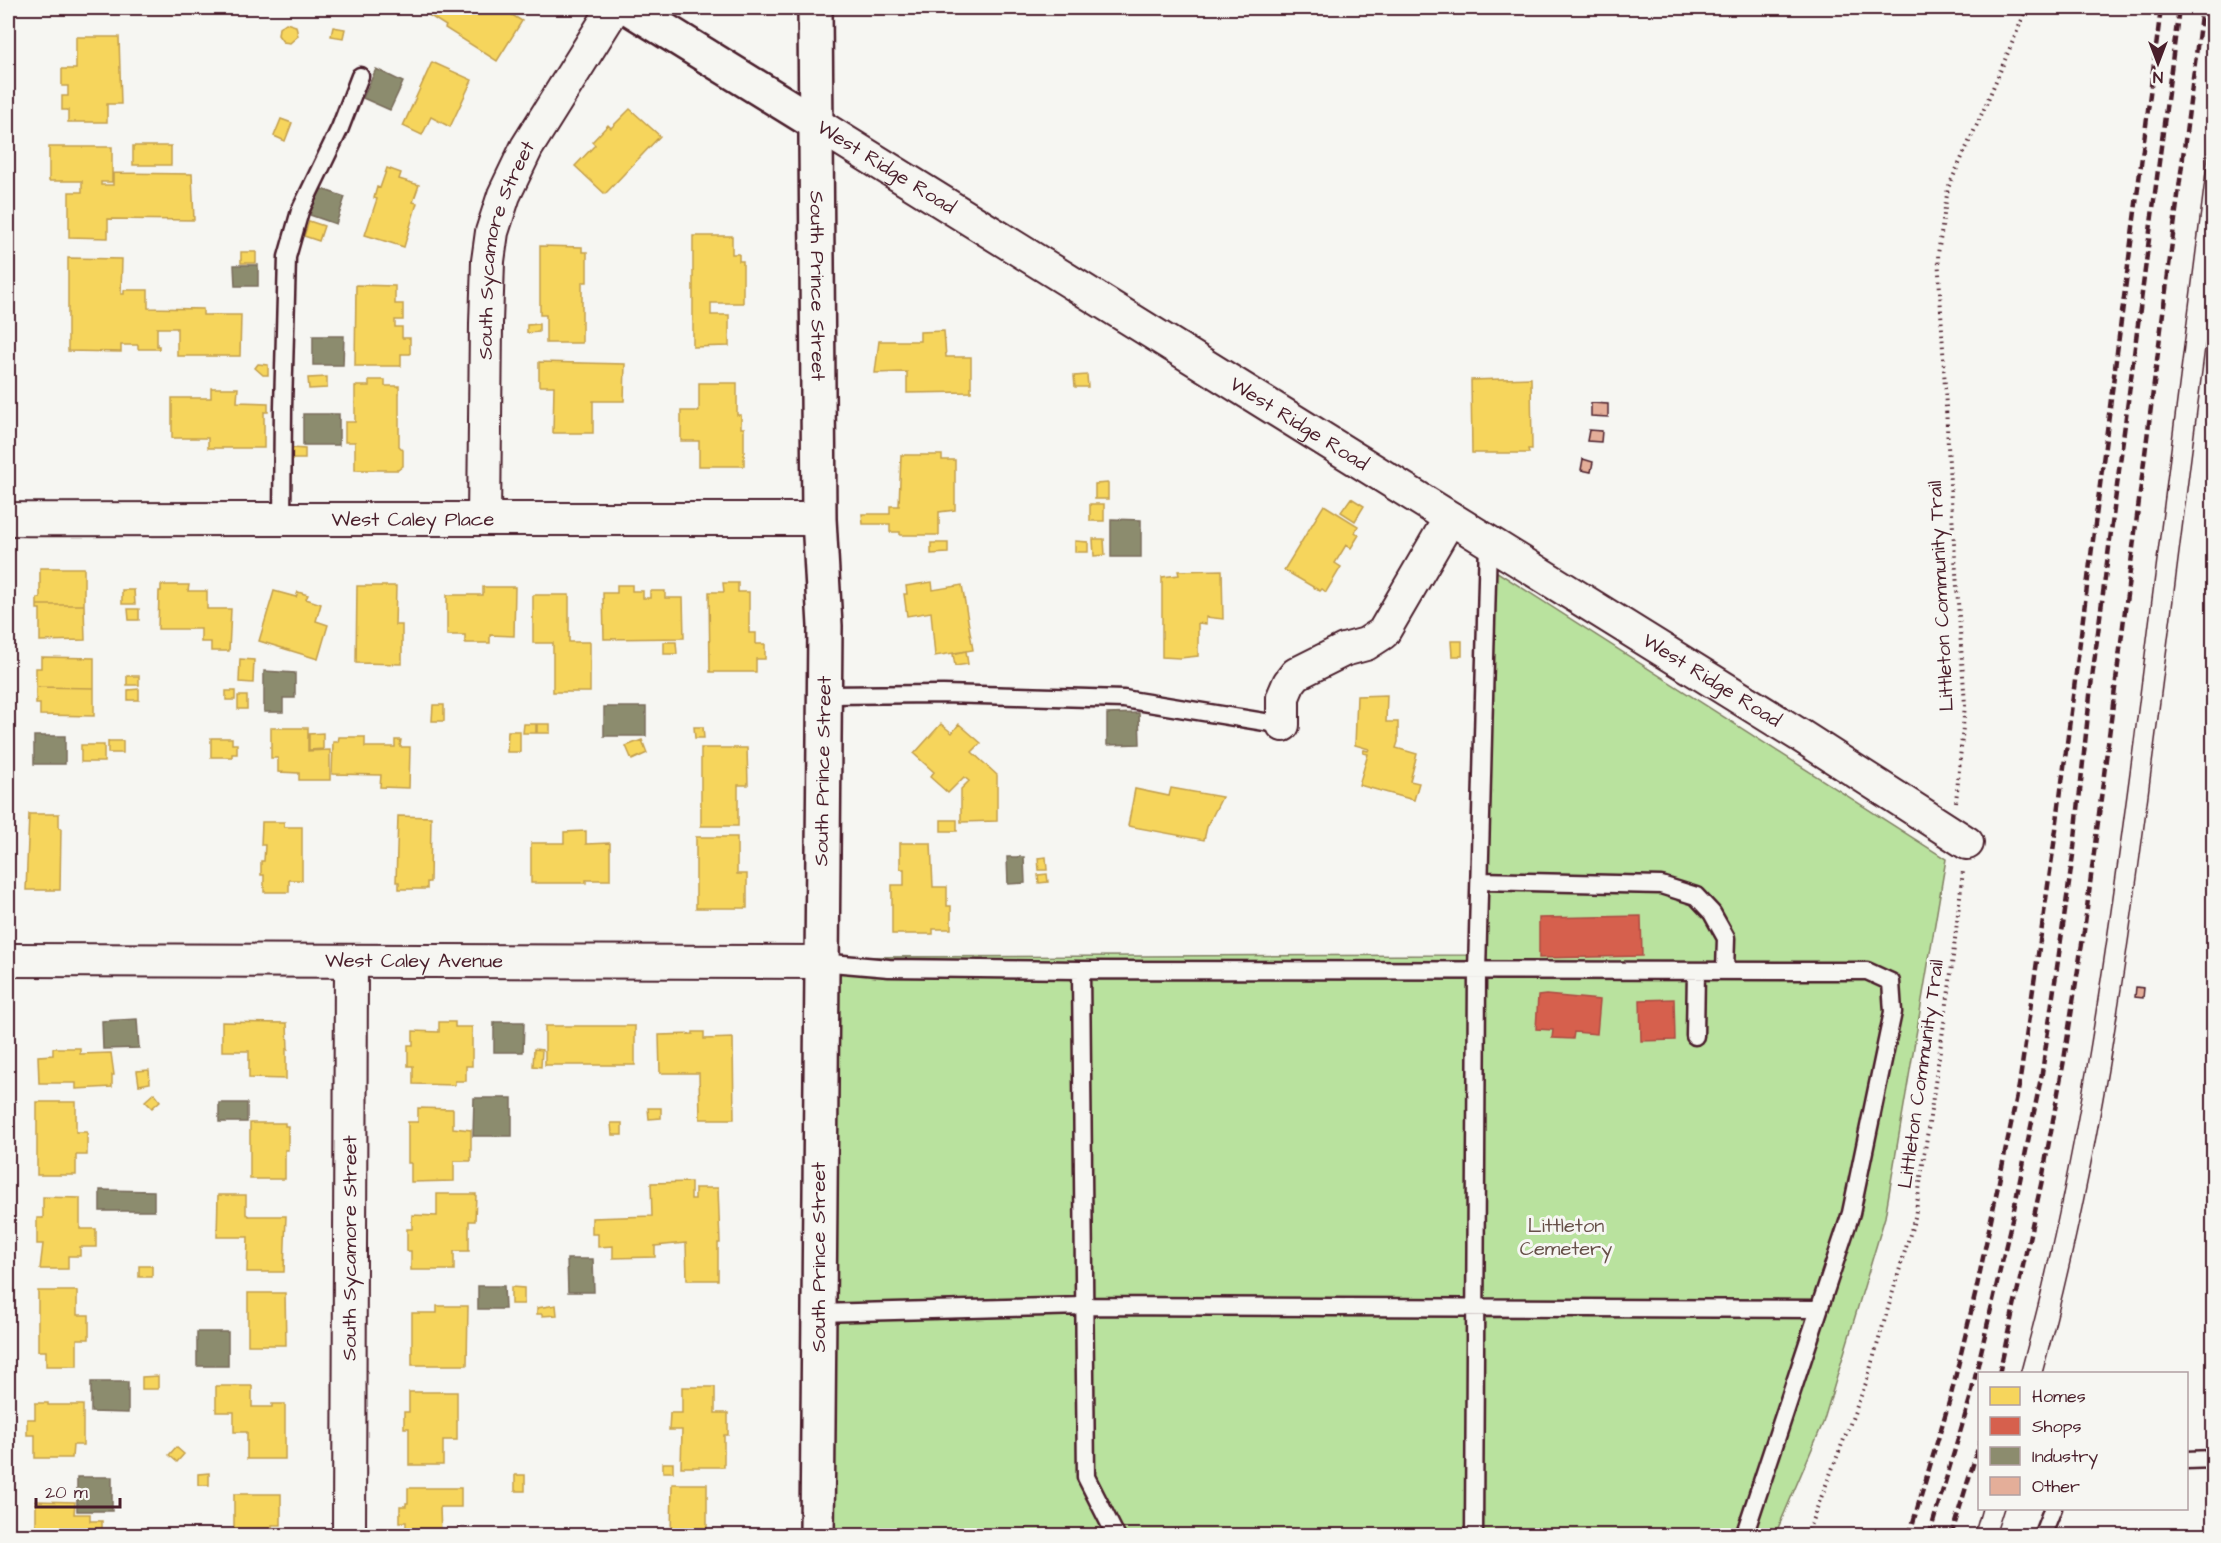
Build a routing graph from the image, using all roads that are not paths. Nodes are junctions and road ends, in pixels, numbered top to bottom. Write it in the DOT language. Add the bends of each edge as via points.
graph roads {
  1 [pos="614,8"];
  2 [pos="629,8"];
  3 [pos="815,8"];
  4 [pos="360,75"];
  5 [pos="815,123"];
  6 [pos="1450,518"];
  7 [pos="8,519"];
  8 [pos="484,519"];
  9 [pos="819,519"];
  10 [pos="282,521"];
  11 [pos="1488,541"];
  12 [pos="823,695"];
  13 [pos="1283,725"];
  14 [pos="1967,843"];
  15 [pos="1480,881"];
  16 [pos="8,960"];
  17 [pos="351,961"];
  18 [pos="820,963"];
  19 [pos="1082,970"];
  20 [pos="1696,971"];
  21 [pos="1725,971"];
  22 [pos="1477,972"];
  23 [pos="1695,1036"];
  24 [pos="1084,1306"];
  25 [pos="1474,1309"];
  26 [pos="1818,1309"];
  27 [pos="819,1313"];
  28 [pos="2214,1459"];
  29 [pos="2188,1460"];
  30 [pos="2053,1510"];
  31 [pos="349,1536"];
  32 [pos="817,1536"];
  33 [pos="1116,1536"];
  34 [pos="1474,1536"];
  35 [pos="1744,1536"];
  36 [pos="2042,1536"];
  1 -- 8 [label="street, South Sycamore Street" via="527,147 492,232 486,324"];
  2 -- 5 [label="street, West Ridge Road"];
  3 -- 5 [label="street, South Prince Street"];
  4 -- 10 [label="lane" via="340,128 300,211 287,257"];
  5 -- 6 [label="street, West Ridge Road"];
  5 -- 9 [label="street, South Prince Street"];
  6 -- 11 [label="street, West Ridge Road"];
  6 -- 13 [label="street" via="1383,633 1296,674 1283,697"];
  7 -- 10 [label="street, West Caley Place"];
  8 -- 9 [label="street, West Caley Place"];
  8 -- 10 [label="street, West Caley Place"];
  9 -- 12 [label="street, South Prince Street" via="825,626"];
  11 -- 14 [label="street, West Ridge Road"];
  11 -- 15 [label="lane"];
  12 -- 13 [label="lane" via="1124,699"];
  12 -- 18 [label="street, South Prince Street"];
  15 -- 21 [label="lane" via="1662,885 1696,896 1712,913 1726,938"];
  15 -- 22 [label="lane"];
  16 -- 17 [label="street, West Caley Avenue"];
  17 -- 18 [label="street, West Caley Avenue"];
  17 -- 31 [label="street, South Sycamore Street"];
  18 -- 19 [label="lane" via="889,968"];
  18 -- 27 [label="street, South Prince Street"];
  19 -- 22 [label="lane"];
  19 -- 24 [label="lane"];
  20 -- 21 [label="lane"];
  20 -- 22 [label="lane"];
  20 -- 23 [label="lane"];
  21 -- 26 [label="lane" via="1867,971 1891,982 1893,1012 1851,1213"];
  22 -- 25 [label="lane"];
  24 -- 25 [label="lane"];
  24 -- 27 [label="lane"];
  24 -- 33 [label="lane" via="1086,1477"];
  25 -- 26 [label="lane"];
  25 -- 34 [label="lane"];
  26 -- 35 [label="lane"];
  27 -- 32 [label="street, South Prince Street"];
  28 -- 29 [label="lane"];
  30 -- 36 [label="lane"];
}
